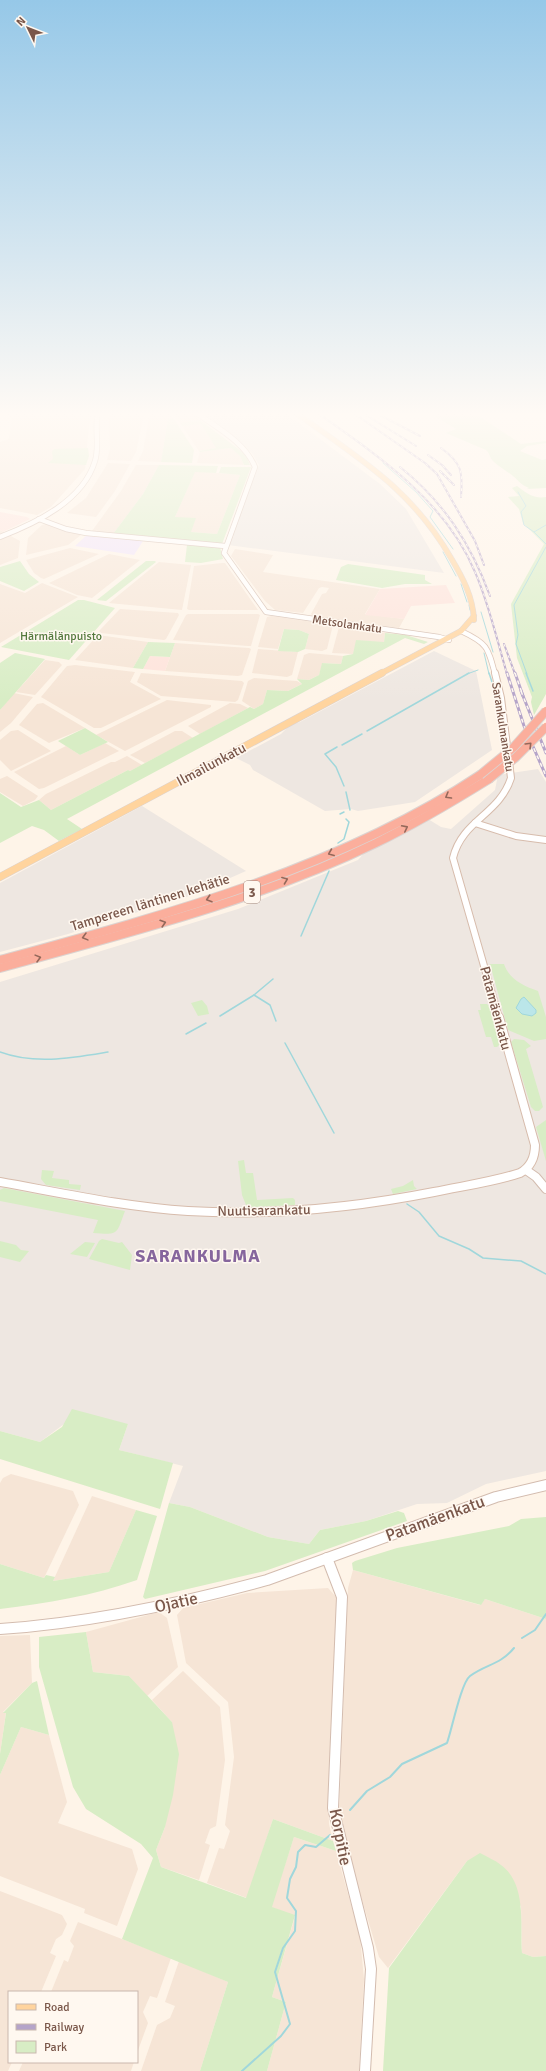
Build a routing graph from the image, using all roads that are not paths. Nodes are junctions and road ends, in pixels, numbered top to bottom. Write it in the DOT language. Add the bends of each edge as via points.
graph roads {
  1 [pos="55,509"];
  2 [pos="239,509"];
  3 [pos="417,509"];
  4 [pos="39,519"];
  5 [pos="0,537"];
  6 [pos="225,546"];
  7 [pos="461,633"];
  8 [pos="445,641"];
  9 [pos="546,711"];
  10 [pos="546,727"];
  11 [pos="475,823"];
  12 [pos="546,840"];
  13 [pos="0,877"];
  14 [pos="0,960"];
  15 [pos="0,968"];
  16 [pos="526,1170"];
  17 [pos="0,1182"];
  18 [pos="546,1189"];
  19 [pos="546,1485"];
  20 [pos="327,1558"];
  21 [pos="0,1629"];
  22 [pos="365,2071"];
  1 -- 4 [label="street"];
  2 -- 6 [label="street"];
  3 -- 7 [label="main road" via="445,546 473,603 474,616"];
  4 -- 5 [label="street"];
  4 -- 6 [label="street" via="86,533"];
  6 -- 8 [label="street, Metsolankatu" via="224,553 228,560 266,612 429,636"];
  7 -- 8 [label="main road, Ilmailunkatu"];
  7 -- 11 [label="street, Sarankulmankatu" via="489,650 501,698 511,778 503,799"];
  8 -- 13 [label="main road, Ilmailunkatu"];
  9 -- 14 [label="highway, Tampereen läntinen kehätie / 3, one-way, bridge" via="513,748 480,775 445,798 387,828 280,874 171,912"];
  15 -- 10 [label="highway, Tampereen läntinen kehätie / 3, one-way, bridge" via="175,919 286,880 395,834 460,799 489,779"];
  11 -- 12 [label="street" via="516,836"];
  11 -- 16 [label="street, Patamäenkatu" via="457,843 453,858 535,1145 534,1159"];
  16 -- 17 [label="street, Nuutisarankatu" via="515,1175 366,1204 262,1212 214,1212 120,1203"];
  16 -- 18 [label="street"];
  19 -- 20 [label="street, Patamäenkatu" via="496,1497"];
  20 -- 21 [label="street, Ojatie" via="260,1582 90,1621"];
  20 -- 22 [label="street, Korpitie" via="342,1596 334,1808 371,1969"];
}
